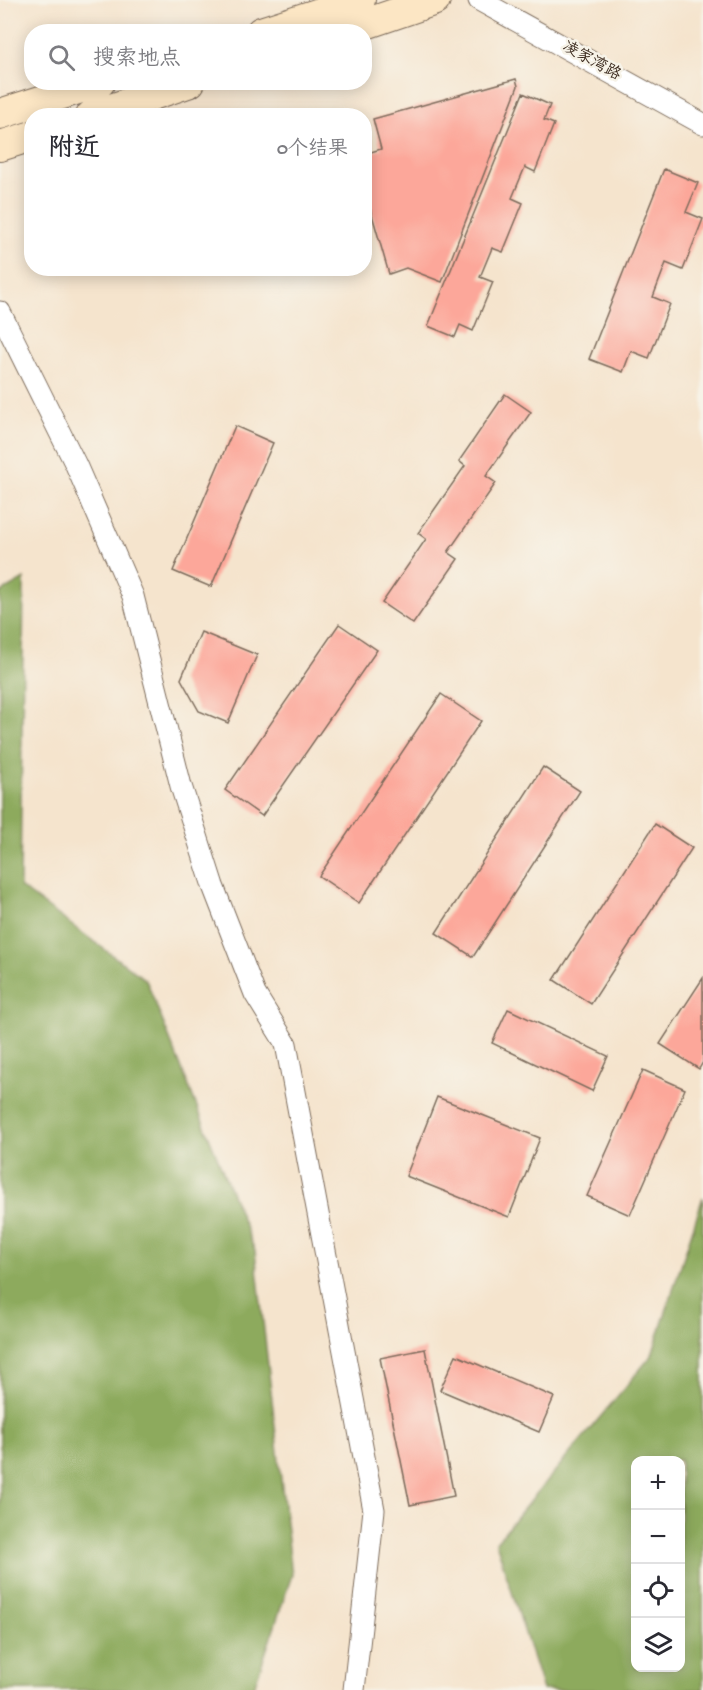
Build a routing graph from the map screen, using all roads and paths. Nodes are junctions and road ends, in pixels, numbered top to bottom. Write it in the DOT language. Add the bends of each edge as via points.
graph roads {
  1 [pos="360,0"];
  2 [pos="435,0"];
  3 [pos="479,0"];
  4 [pos="286,24"];
  5 [pos="365,24"];
  6 [pos="75,90"];
  7 [pos="167,90"];
  8 [pos="115,108"];
  9 [pos="0,114"];
  10 [pos="703,124"];
  11 [pos="24,138"];
  12 [pos="0,146"];
  13 [pos="0,312"];
  14 [pos="354,1690"];
  1 -- 4 [label="main road"];
  2 -- 5 [label="main road"];
  3 -- 10 [label="street, 凌家湾路"];
  6 -- 9 [label="main road"];
  7 -- 8 [label="main road"];
  11 -- 12 [label="main road"];
  13 -- 14 [label="street" via="76,465 133,596 181,786 213,886 255,994 286,1044 374,1510"];
}
